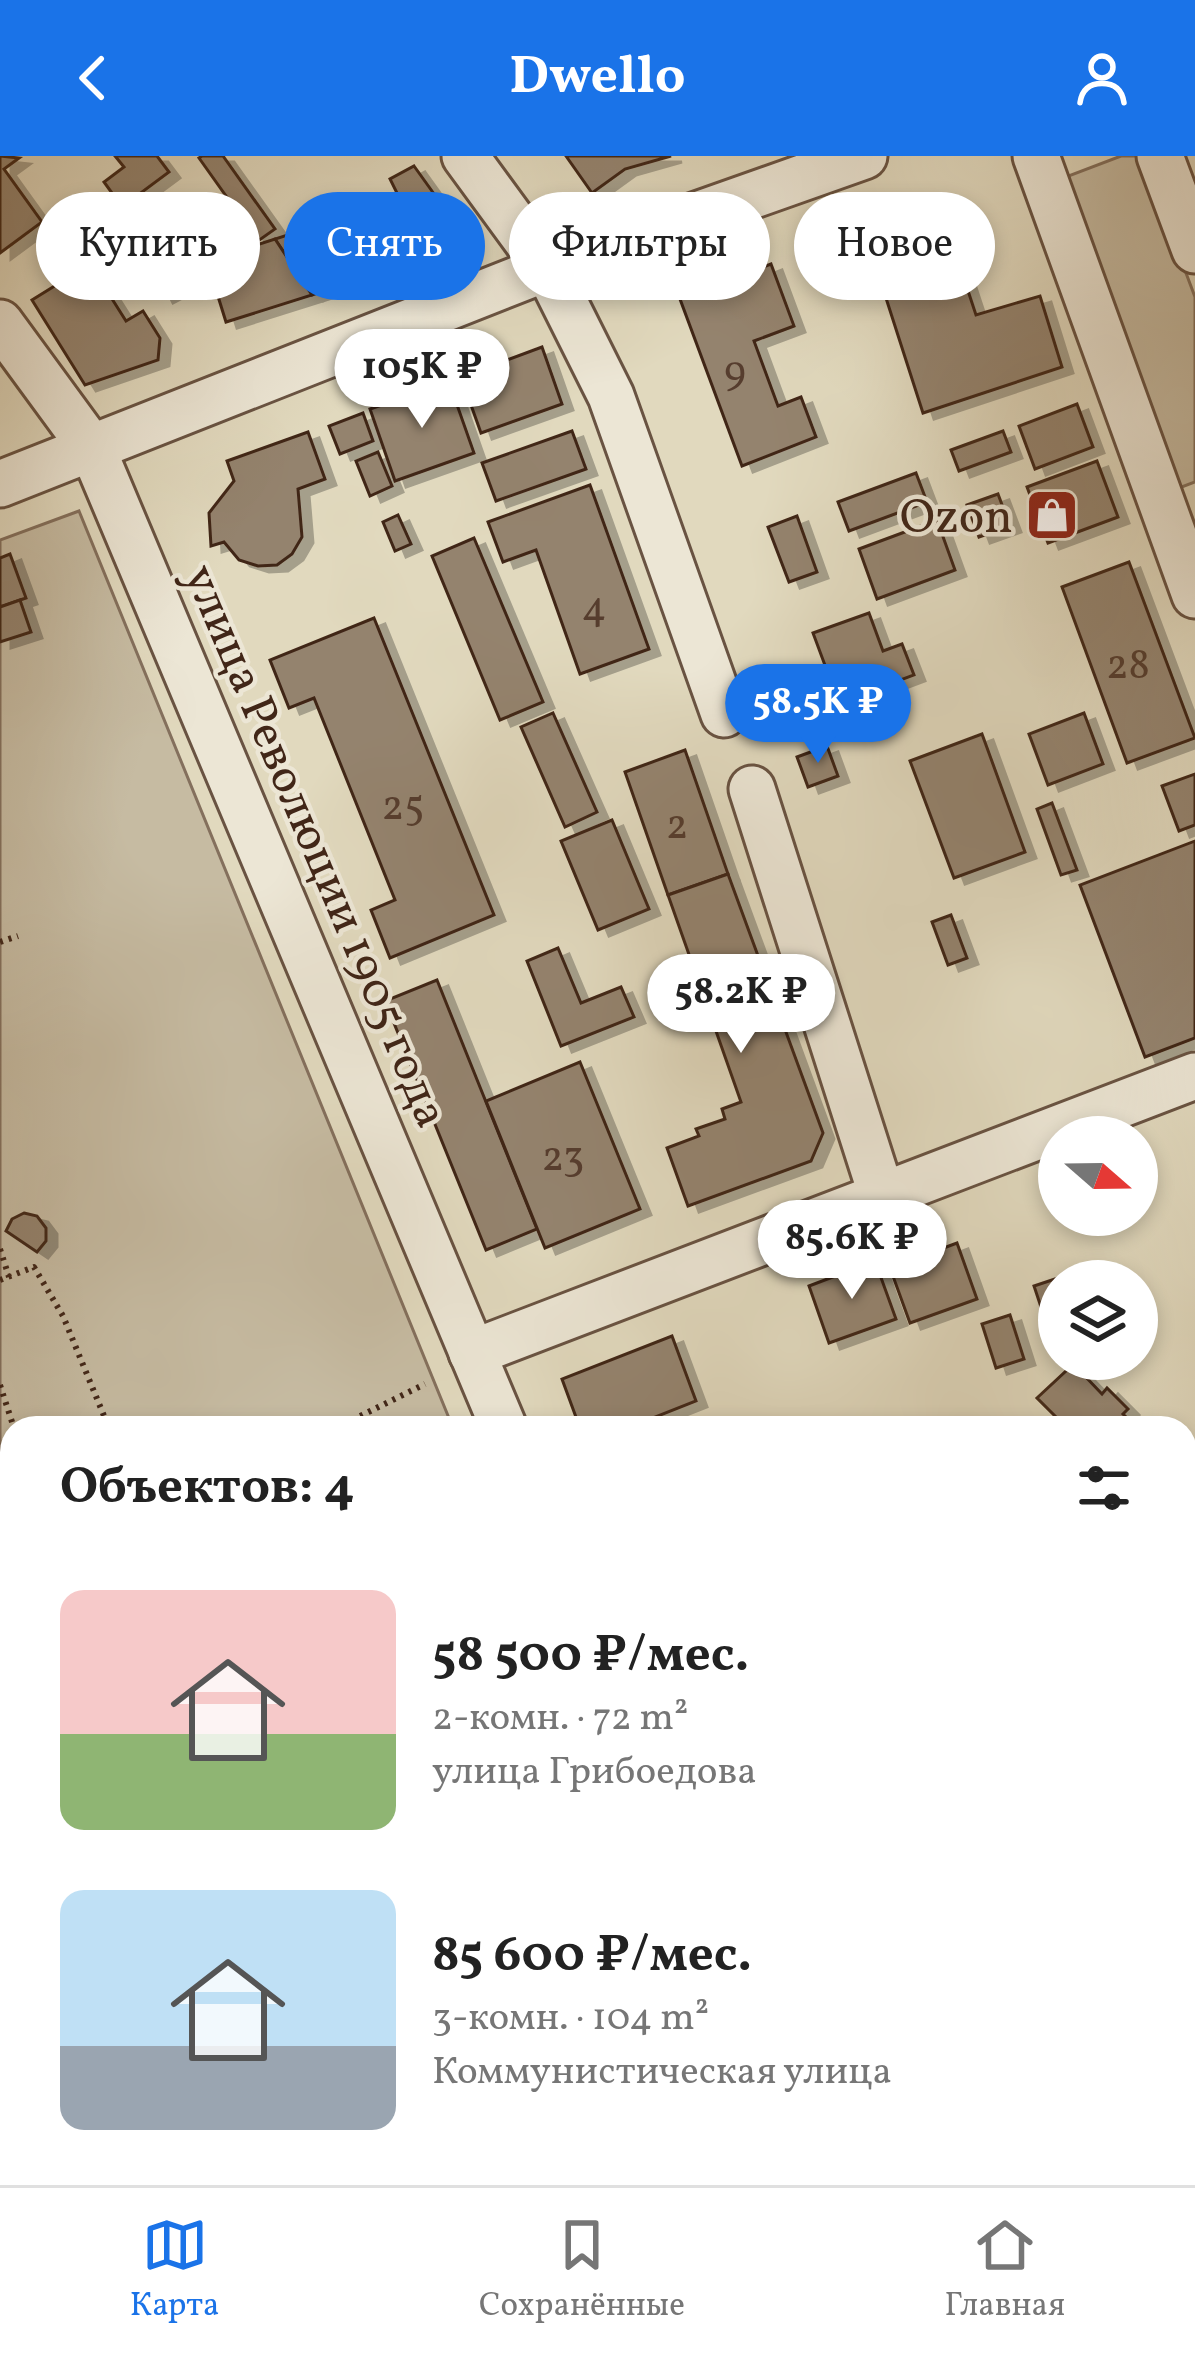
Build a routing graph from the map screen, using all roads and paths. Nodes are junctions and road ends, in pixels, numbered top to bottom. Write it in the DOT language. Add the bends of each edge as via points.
graph roads {
  1 [pos="465,156"];
  2 [pos="864,156"];
  3 [pos="1036,156"];
  4 [pos="1160,156"];
  5 [pos="762,192"];
  6 [pos="509,216"];
  7 [pos="1195,250"];
  8 [pos="509,283"];
  9 [pos="563,300"];
  10 [pos="0,323"];
  11 [pos="93,450"];
  12 [pos="0,484"];
  13 [pos="1183,523"];
  14 [pos="1195,595"];
  15 [pos="724,714"];
  16 [pos="752,789"];
  17 [pos="18,937"];
  18 [pos="0,942"];
  19 [pos="1195,1076"];
  20 [pos="882,1196"];
  21 [pos="0,1249"];
  22 [pos="4,1278"];
  23 [pos="472,1353"];
  24 [pos="424,1384"];
  25 [pos="0,1385"];
  26 [pos="10,1416"];
  27 [pos="105,1416"];
  28 [pos="360,1416"];
  29 [pos="499,1416"];
  1 -- 6 [label="street"];
  2 -- 5 [label="street"];
  3 -- 13 [label="street"];
  4 -- 7 [label="street"];
  8 -- 11 [label="street"];
  9 -- 15 [label="street" via="611,396"];
  10 -- 11 [label="street, улица Революции 1905 года"];
  11 -- 12 [label="street"];
  11 -- 23 [label="street, улица Революции 1905 года"];
  13 -- 14 [label="street"];
  16 -- 20 [label="street"];
  17 -- 18 [label="path"];
  19 -- 20 [label="street"];
  20 -- 23 [label="street"];
  21 -- 22 [label="path"];
  22 -- 27 [label="path" via="34,1267"];
  23 -- 29 [label="street, улица Революции 1905 года"];
  24 -- 28 [label="path"];
  25 -- 26 [label="path"];
}
